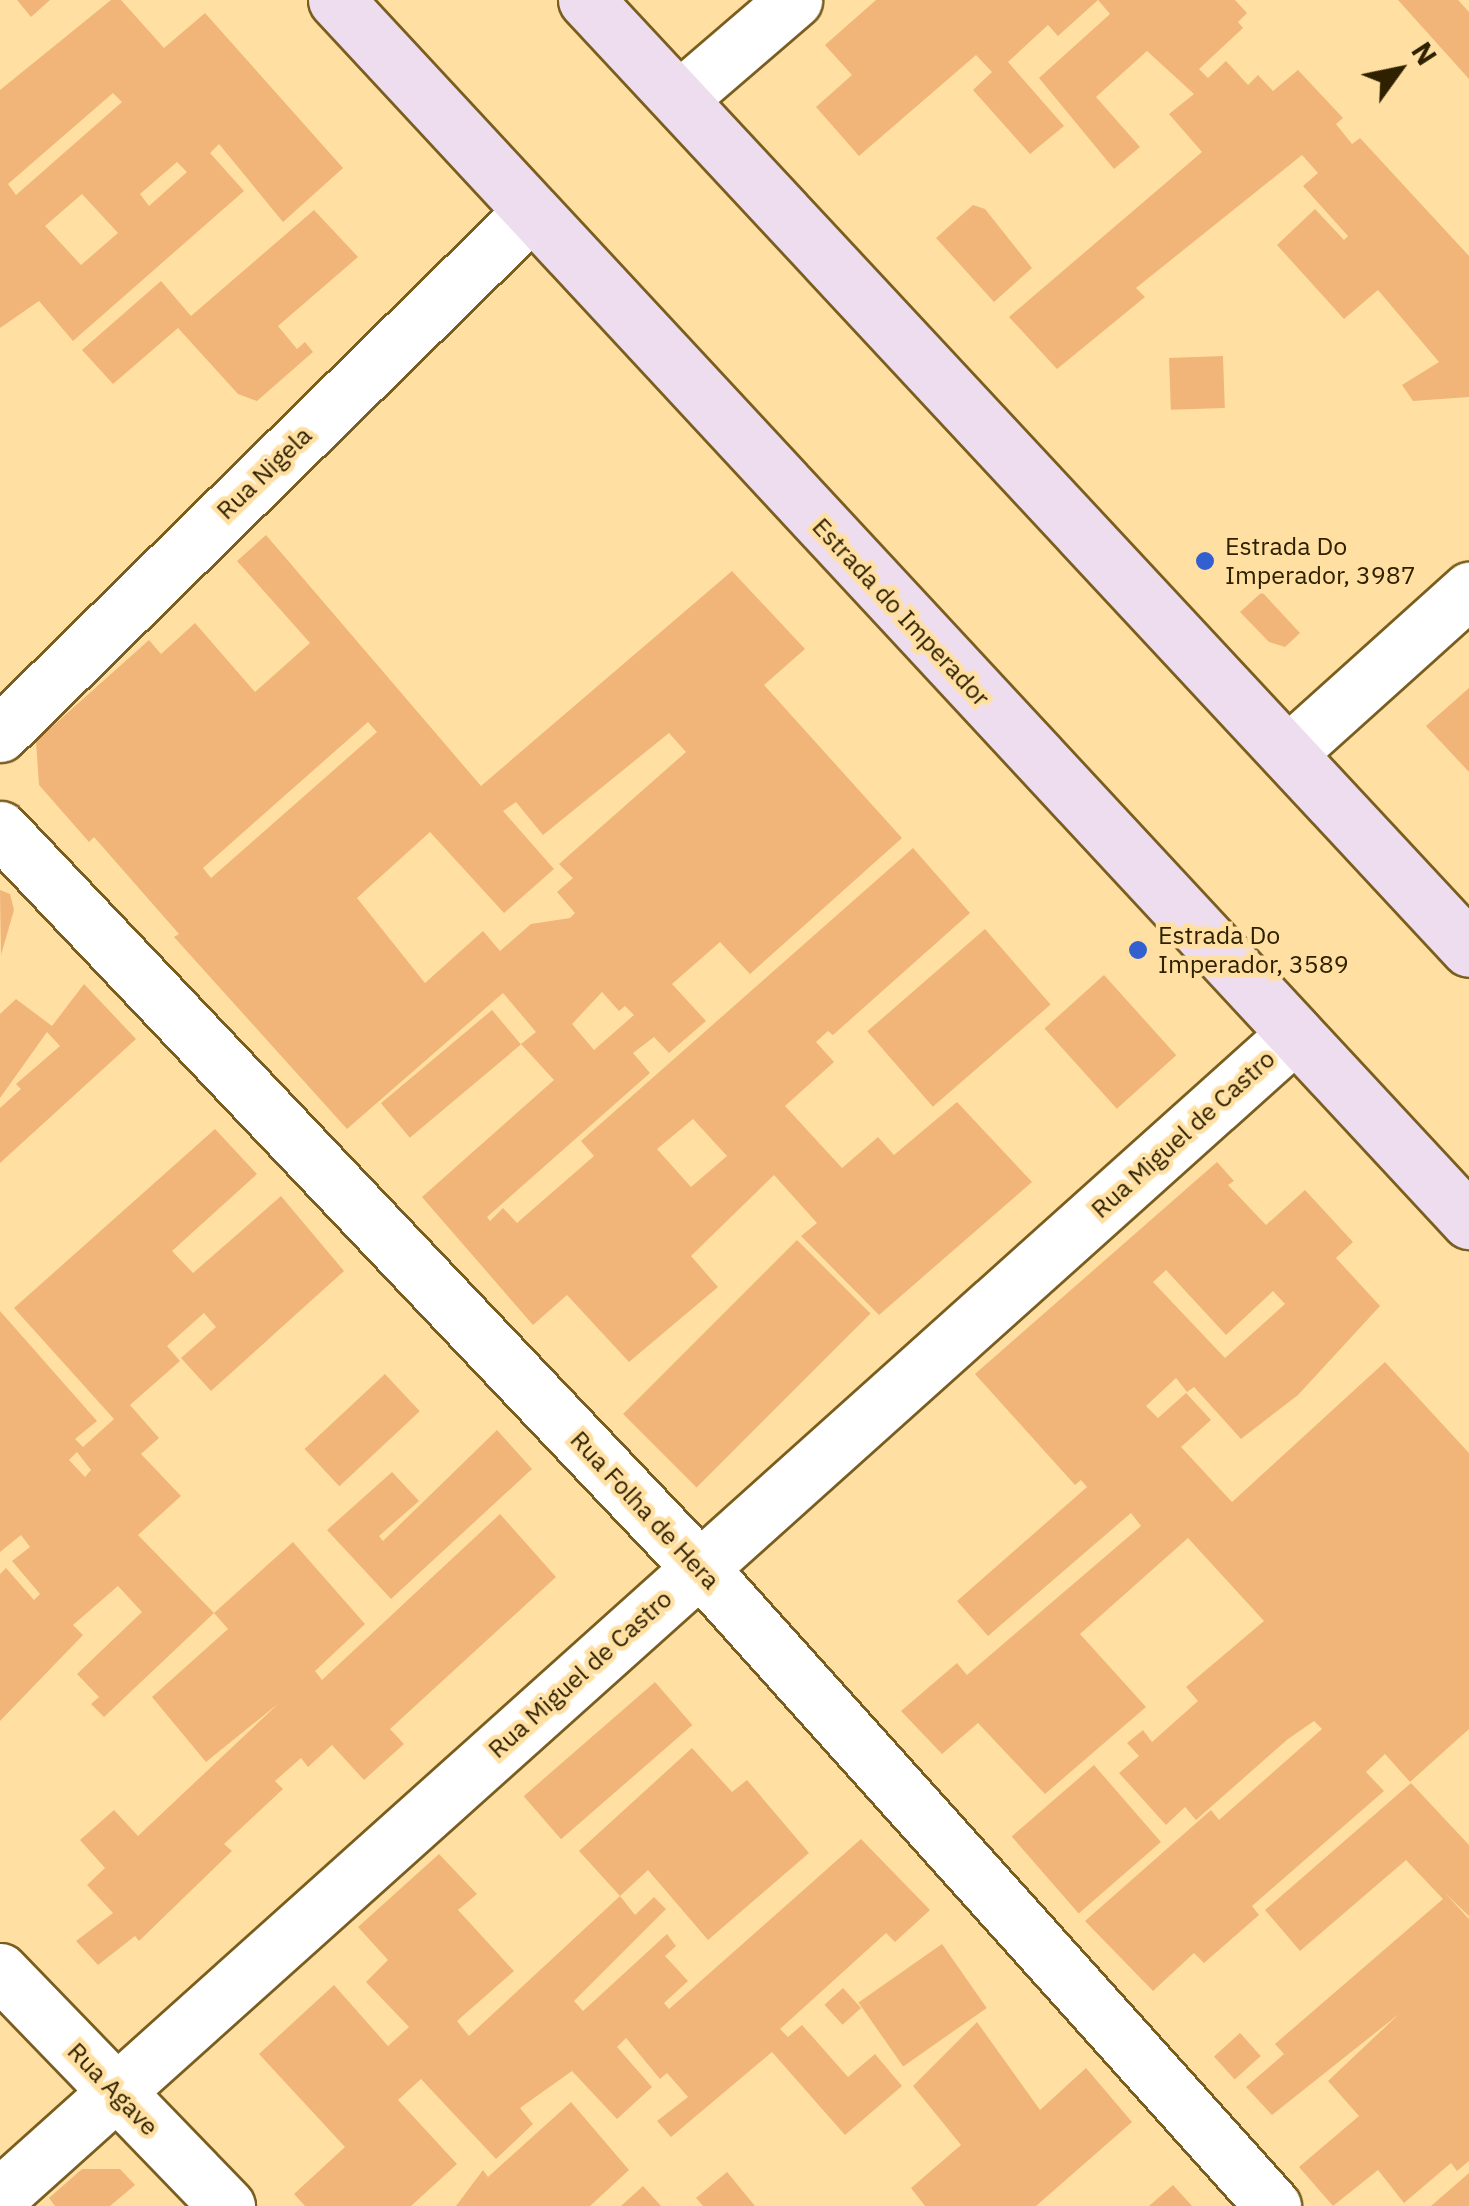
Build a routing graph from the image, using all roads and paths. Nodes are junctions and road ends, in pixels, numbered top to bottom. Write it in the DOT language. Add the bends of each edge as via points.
graph roads {
  1 [pos="336,0"];
  2 [pos="586,0"];
  3 [pos="794,0"];
  4 [pos="679,99"];
  5 [pos="530,213"];
  6 [pos="1469,590"];
  7 [pos="0,734"];
  8 [pos="1288,753"];
  9 [pos="0,830"];
  10 [pos="1469,949"];
  11 [pos="1295,1034"];
  12 [pos="1469,1221"];
  13 [pos="698,1567"];
  14 [pos="0,1971"];
  15 [pos="117,2093"];
  16 [pos="0,2196"];
  17 [pos="227,2206"];
  18 [pos="1274,2206"];
  1 -- 5 [label="main road, Estrada do Imperador"];
  2 -- 4 [label="main road"];
  3 -- 4 [label="street"];
  4 -- 8 [label="main road"];
  5 -- 7 [label="street, Rua Nigela"];
  5 -- 11 [label="main road, Estrada do Imperador"];
  6 -- 8 [label="street"];
  8 -- 10 [label="main road"];
  9 -- 13 [label="street, Rua Folha de Hera"];
  11 -- 12 [label="main road, Estrada do Imperador"];
  11 -- 13 [label="street, Rua Miguel de Castro"];
  13 -- 15 [label="street, Rua Miguel de Castro"];
  13 -- 18 [label="street, Rua Folha de Hera"];
  14 -- 15 [label="street, Rua Agave"];
  15 -- 16 [label="street, Rua Miguel de Castro"];
  15 -- 17 [label="street, Rua Agave"];
}
